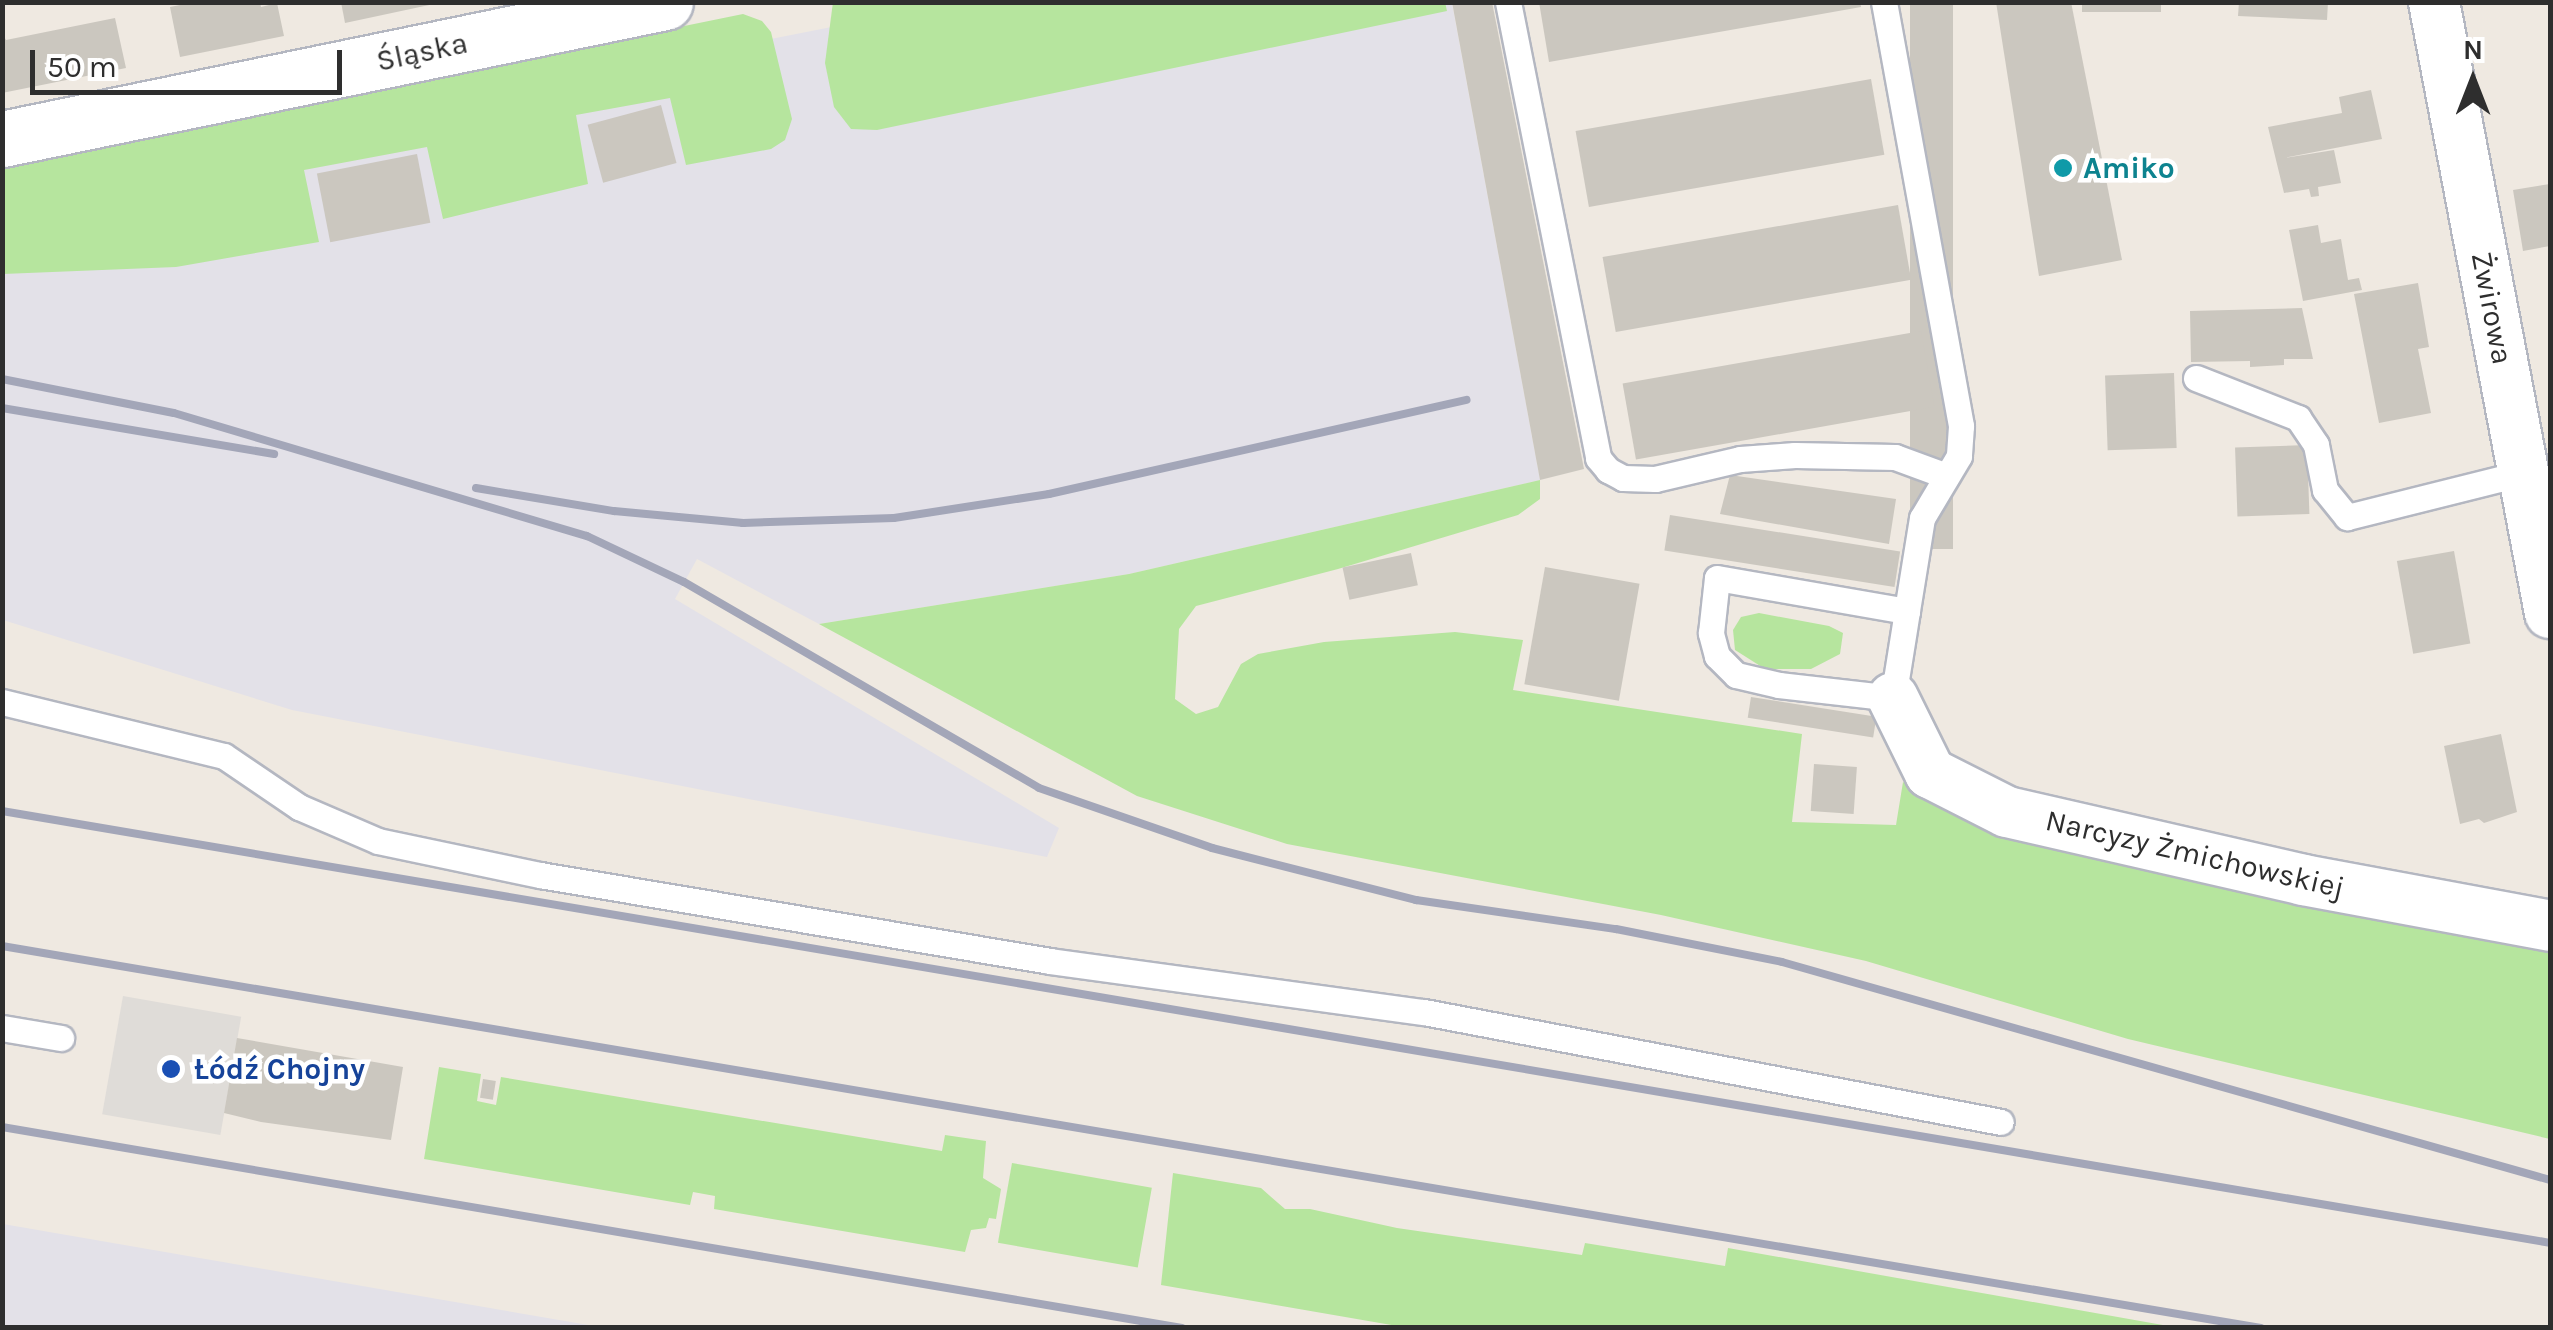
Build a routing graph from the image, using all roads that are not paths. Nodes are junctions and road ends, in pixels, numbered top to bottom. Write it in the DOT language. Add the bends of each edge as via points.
graph roads {
  1 [pos="665,2"];
  2 [pos="1508,2"];
  3 [pos="1884,2"];
  4 [pos="2434,2"];
  5 [pos="2,139"];
  6 [pos="2196,378"];
  7 [pos="2524,473"];
  8 [pos="1947,476"];
  9 [pos="1907,611"];
  10 [pos="2550,613"];
  11 [pos="1893,698"];
  12 [pos="2,702"];
  13 [pos="2550,926"];
  14 [pos="2,1028"];
  15 [pos="62,1038"];
  16 [pos="2000,1122"];
  1 -- 5 [label="street, Śląska"];
  2 -- 8 [label="lane" via="1598,458 1608,470 1656,479 1795,454 1896,457"];
  3 -- 8 [label="lane" via="1961,426 1960,456"];
  4 -- 7 [label="street, Żwirowa"];
  6 -- 7 [label="lane" via="2298,418 2316,445 2325,490 2347,516"];
  7 -- 10 [label="street, Żwirowa"];
  8 -- 9 [label="lane" via="1922,518"];
  9 -- 11 [label="lane"];
  9 -- 11 [label="lane" via="1717,578 1711,633 1717,656 1736,674"];
  11 -- 13 [label="street, Narcyzy Żmichowskiej" via="1930,774 2006,812 2303,880"];
  12 -- 16 [label="lane" via="224,756 299,807 378,841 1050,962 1424,1012"];
  14 -- 15 [label="lane"];
}
